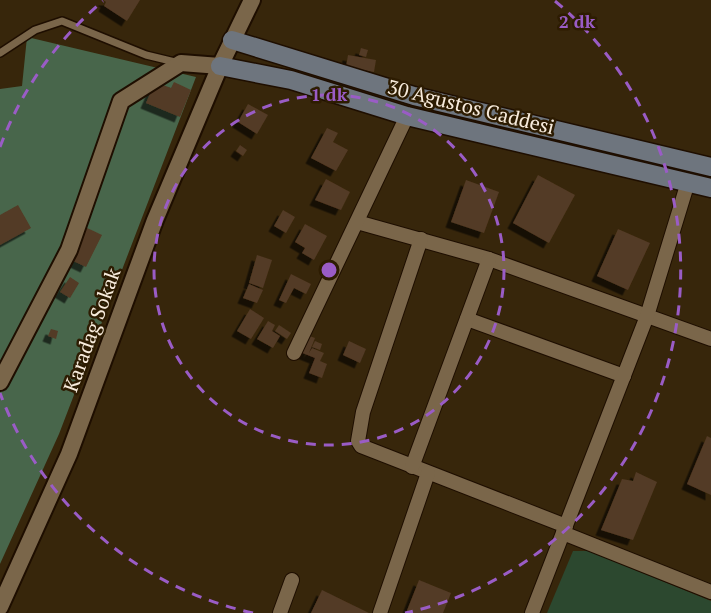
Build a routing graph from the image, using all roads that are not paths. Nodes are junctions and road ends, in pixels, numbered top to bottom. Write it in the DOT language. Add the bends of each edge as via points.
graph roads {
  1 [pos="252,0"];
  2 [pos="232,40"];
  3 [pos="0,53"];
  4 [pos="181,63"];
  5 [pos="220,66"];
  6 [pos="407,116"];
  7 [pos="711,167"];
  8 [pos="688,182"];
  9 [pos="711,188"];
  10 [pos="357,222"];
  11 [pos="421,239"];
  12 [pos="489,259"];
  13 [pos="647,316"];
  14 [pos="467,319"];
  15 [pos="711,339"];
  16 [pos="294,353"];
  17 [pos="624,376"];
  18 [pos="0,382"];
  19 [pos="412,467"];
  20 [pos="428,473"];
  21 [pos="564,530"];
  22 [pos="292,580"];
  23 [pos="711,592"];
  24 [pos="0,607"];
  25 [pos="280,613"];
  26 [pos="380,613"];
  27 [pos="532,613"];
  1 -- 2 [label="street, Karadag Sokak"];
  2 -- 5 [label="street, Karadag Sokak"];
  2 -- 7 [label="main road, 30 Agustos Caddesi" via="414,96"];
  3 -- 4 [label="lane" via="35,30 62,21 146,55"];
  4 -- 5 [label="street"];
  4 -- 18 [label="street" via="121,101 69,250"];
  5 -- 6 [label="main road, 30 Agustos Caddesi" via="291,80"];
  5 -- 24 [label="street, Karadag Sokak" via="155,220 69,454"];
  6 -- 8 [label="main road, 30 Agustos Caddesi"];
  6 -- 10 [label="street"];
  8 -- 9 [label="main road, 30 Agustos Caddesi"];
  8 -- 13 [label="street"];
  10 -- 11 [label="street"];
  10 -- 16 [label="street"];
  11 -- 12 [label="street"];
  11 -- 19 [label="street" via="363,412 358,441 361,446"];
  12 -- 13 [label="street"];
  12 -- 14 [label="street"];
  13 -- 15 [label="street"];
  13 -- 17 [label="street"];
  14 -- 17 [label="street"];
  14 -- 19 [label="street"];
  17 -- 21 [label="street"];
  19 -- 20 [label="street"];
  20 -- 21 [label="street"];
  20 -- 26 [label="street"];
  21 -- 23 [label="street"];
  21 -- 27 [label="street"];
  22 -- 25 [label="street"];
}
